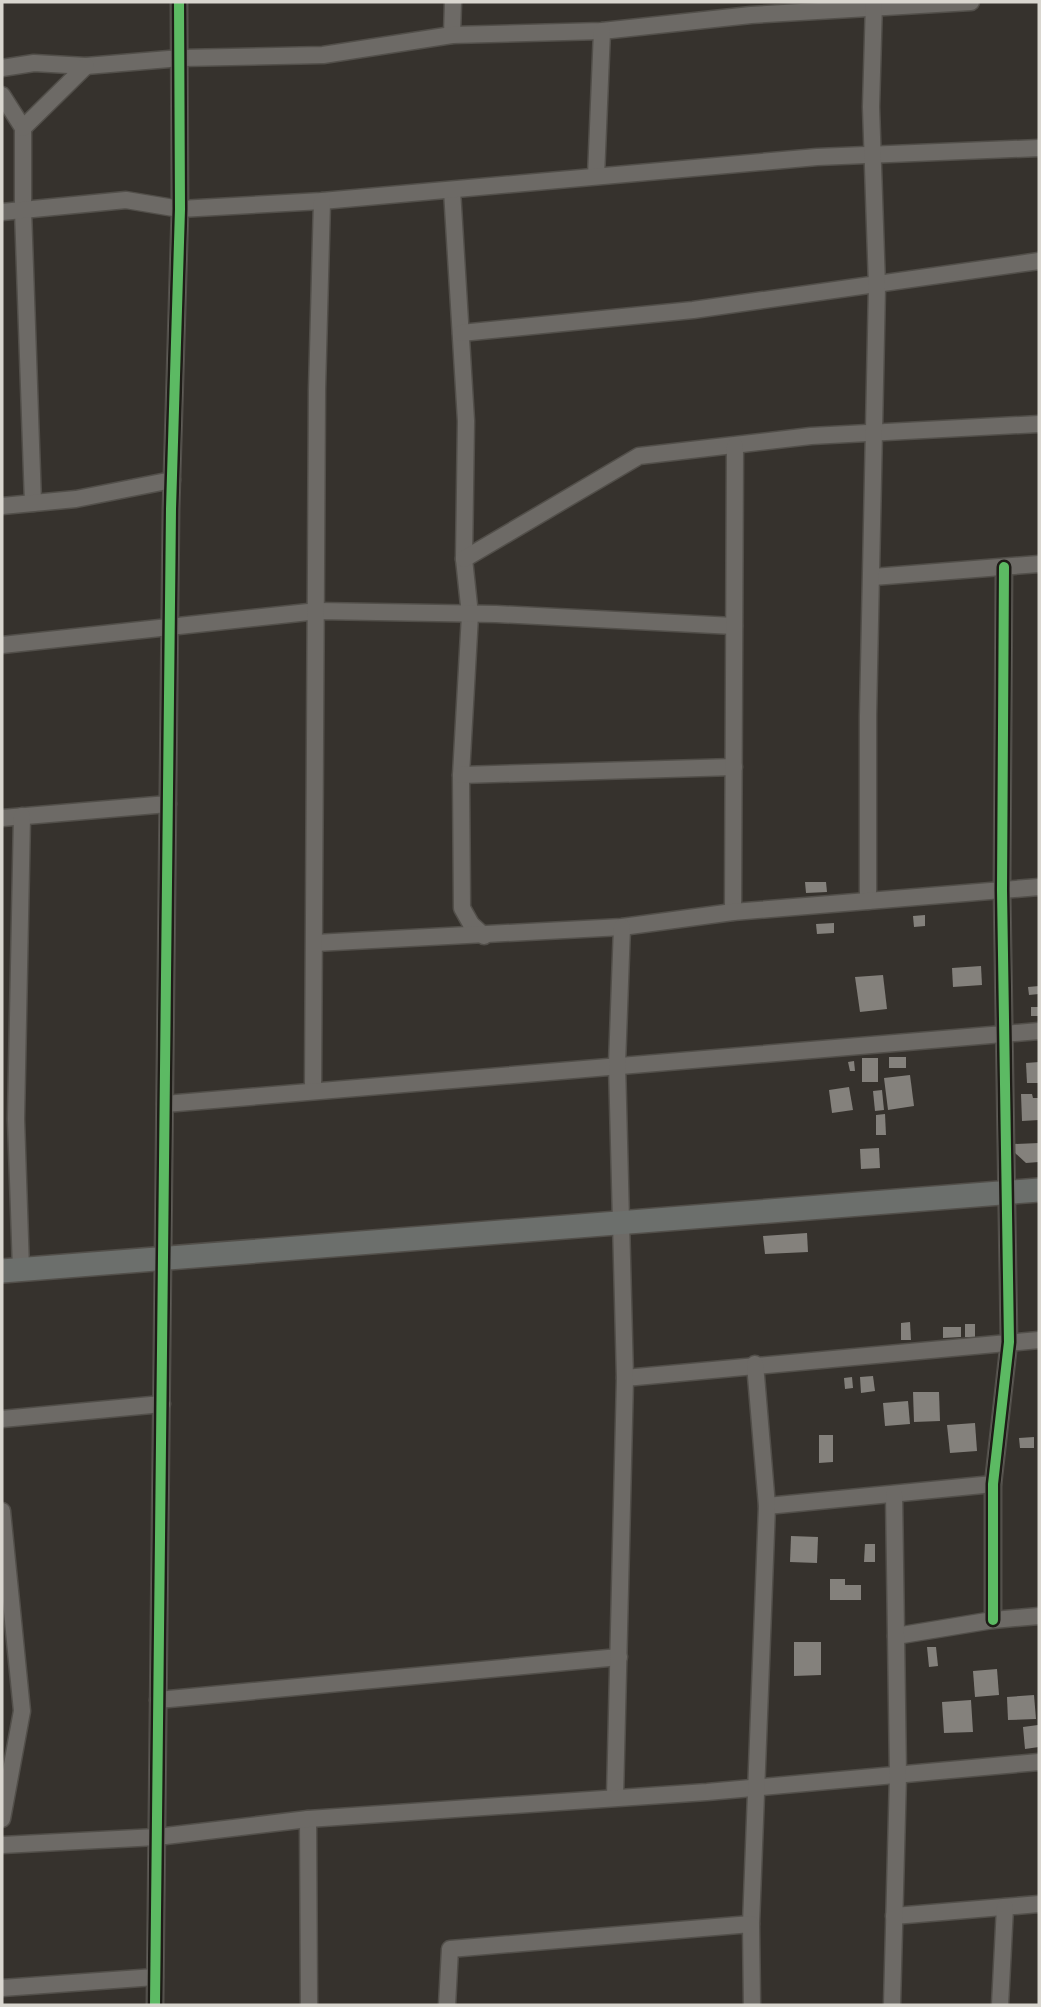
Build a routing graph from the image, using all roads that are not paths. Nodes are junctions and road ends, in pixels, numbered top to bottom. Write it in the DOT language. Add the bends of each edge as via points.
graph roads {
  1 [pos="179,2"];
  2 [pos="453,2"];
  3 [pos="971,2"];
  4 [pos="874,5"];
  5 [pos="602,31"];
  6 [pos="452,35"];
  7 [pos="181,58"];
  8 [pos="86,66"];
  9 [pos="2,68"];
  10 [pos="2,96"];
  11 [pos="23,128"];
  12 [pos="1039,148"];
  13 [pos="872,157"];
  14 [pos="596,176"];
  15 [pos="452,191"];
  16 [pos="322,201"];
  17 [pos="180,209"];
  18 [pos="23,210"];
  19 [pos="2,212"];
  20 [pos="1039,261"];
  21 [pos="877,286"];
  22 [pos="461,333"];
  23 [pos="1039,424"];
  24 [pos="876,432"];
  25 [pos="735,446"];
  26 [pos="172,480"];
  27 [pos="33,503"];
  28 [pos="2,506"];
  29 [pos="464,559"];
  30 [pos="1039,564"];
  31 [pos="1004,567"];
  32 [pos="873,577"];
  33 [pos="318,611"];
  34 [pos="470,615"];
  35 [pos="734,626"];
  36 [pos="171,627"];
  37 [pos="2,645"];
  38 [pos="734,767"];
  39 [pos="461,775"];
  40 [pos="168,804"];
  41 [pos="22,816"];
  42 [pos="2,818"];
  43 [pos="1039,887"];
  44 [pos="1002,890"];
  45 [pos="868,901"];
  46 [pos="733,912"];
  47 [pos="622,926"];
  48 [pos="484,936"];
  49 [pos="315,943"];
  50 [pos="1039,1031"];
  51 [pos="1004,1033"];
  52 [pos="617,1064"];
  53 [pos="313,1091"];
  54 [pos="165,1104"];
  55 [pos="9,1119"];
  56 [pos="1039,1191"];
  57 [pos="1005,1193"];
  58 [pos="619,1223"];
  59 [pos="164,1259"];
  60 [pos="11,1271"];
  61 [pos="1039,1340"];
  62 [pos="1009,1342"];
  63 [pos="755,1364"];
  64 [pos="625,1378"];
  65 [pos="162,1404"];
  66 [pos="2,1419"];
  67 [pos="993,1484"];
  68 [pos="894,1494"];
  69 [pos="767,1506"];
  70 [pos="2,1511"];
  71 [pos="1039,1616"];
  72 [pos="993,1620"];
  73 [pos="896,1636"];
  74 [pos="619,1657"];
  75 [pos="158,1700"];
  76 [pos="1039,1762"];
  77 [pos="898,1775"];
  78 [pos="757,1786"];
  79 [pos="615,1797"];
  80 [pos="2,1819"];
  81 [pos="308,1819"];
  82 [pos="157,1837"];
  83 [pos="2,1845"];
  84 [pos="1039,1904"];
  85 [pos="1005,1907"];
  86 [pos="894,1916"];
  87 [pos="751,1924"];
  88 [pos="155,1977"];
  89 [pos="2,1988"];
  90 [pos="155,2005"];
  91 [pos="309,2005"];
  92 [pos="447,2005"];
  93 [pos="752,2005"];
  94 [pos="892,2005"];
  95 [pos="1000,2005"];
  1 -- 7 [label="street"];
  2 -- 6 [label="street"];
  3 -- 4 [label="street"];
  4 -- 5 [label="street"];
  4 -- 13 [label="street"];
  5 -- 6 [label="street"];
  5 -- 14 [label="street"];
  6 -- 7 [label="street" via="323,55"];
  7 -- 8 [label="street"];
  7 -- 17 [label="street"];
  8 -- 9 [label="street" via="34,63"];
  8 -- 11 [label="street"];
  10 -- 11 [label="street"];
  11 -- 18 [label="street"];
  12 -- 13 [label="street"];
  13 -- 14 [label="street" via="817,157"];
  13 -- 21 [label="street"];
  14 -- 15 [label="street"];
  15 -- 16 [label="street"];
  15 -- 22 [label="street"];
  16 -- 17 [label="street"];
  16 -- 33 [label="street"];
  17 -- 18 [label="street" via="126,200"];
  17 -- 26 [label="street"];
  18 -- 19 [label="street"];
  18 -- 27 [label="street"];
  20 -- 21 [label="street"];
  21 -- 22 [label="street"];
  21 -- 24 [label="street"];
  22 -- 29 [label="street" via="466,421"];
  23 -- 24 [label="street"];
  24 -- 25 [label="street"];
  24 -- 32 [label="street"];
  25 -- 29 [label="street" via="627,461"];
  25 -- 35 [label="street"];
  26 -- 27 [label="street"];
  26 -- 36 [label="street"];
  27 -- 28 [label="street"];
  29 -- 34 [label="street"];
  30 -- 31 [label="street"];
  31 -- 32 [label="street"];
  31 -- 44 [label="street"];
  32 -- 45 [label="street"];
  33 -- 34 [label="street"];
  33 -- 36 [label="street"];
  33 -- 49 [label="street"];
  34 -- 35 [label="street"];
  34 -- 39 [label="street"];
  35 -- 38 [label="street"];
  36 -- 37 [label="street"];
  36 -- 40 [label="street"];
  38 -- 39 [label="street"];
  38 -- 46 [label="street"];
  39 -- 48 [label="street" via="462,908"];
  40 -- 41 [label="street"];
  40 -- 54 [label="street"];
  41 -- 42 [label="street"];
  41 -- 55 [label="street"];
  43 -- 44 [label="street"];
  44 -- 45 [label="street"];
  44 -- 51 [label="street"];
  45 -- 46 [label="street"];
  46 -- 47 [label="street"];
  47 -- 48 [label="street"];
  47 -- 52 [label="street"];
  48 -- 49 [label="street"];
  49 -- 53 [label="street"];
  50 -- 51 [label="street"];
  51 -- 52 [label="street"];
  51 -- 57 [label="street"];
  52 -- 53 [label="street"];
  52 -- 58 [label="street"];
  53 -- 54 [label="street"];
  54 -- 59 [label="street"];
  55 -- 60 [label="street"];
  56 -- 57 [label="street"];
  57 -- 58 [label="street"];
  57 -- 62 [label="street"];
  58 -- 59 [label="street"];
  58 -- 64 [label="street"];
  59 -- 60 [label="street"];
  59 -- 65 [label="street"];
  61 -- 62 [label="street"];
  62 -- 63 [label="street"];
  62 -- 67 [label="street"];
  63 -- 64 [label="street"];
  63 -- 69 [label="street"];
  64 -- 74 [label="street"];
  65 -- 66 [label="street"];
  65 -- 75 [label="street"];
  67 -- 68 [label="street"];
  67 -- 72 [label="street"];
  68 -- 69 [label="street"];
  68 -- 73 [label="street"];
  69 -- 78 [label="street"];
  70 -- 80 [label="street" via="22,1711"];
  71 -- 72 [label="street"];
  72 -- 73 [label="street"];
  73 -- 77 [label="street"];
  74 -- 75 [label="street"];
  74 -- 79 [label="street"];
  75 -- 82 [label="street"];
  76 -- 77 [label="street"];
  77 -- 78 [label="street"];
  77 -- 86 [label="street"];
  78 -- 79 [label="street"];
  78 -- 87 [label="street"];
  79 -- 81 [label="street"];
  81 -- 82 [label="street"];
  81 -- 91 [label="street"];
  82 -- 83 [label="street"];
  82 -- 88 [label="street"];
  84 -- 85 [label="street"];
  85 -- 86 [label="street"];
  85 -- 95 [label="street"];
  86 -- 94 [label="street"];
  87 -- 92 [label="street" via="450,1949"];
  87 -- 93 [label="street"];
  88 -- 89 [label="street"];
  88 -- 90 [label="street"];
}
